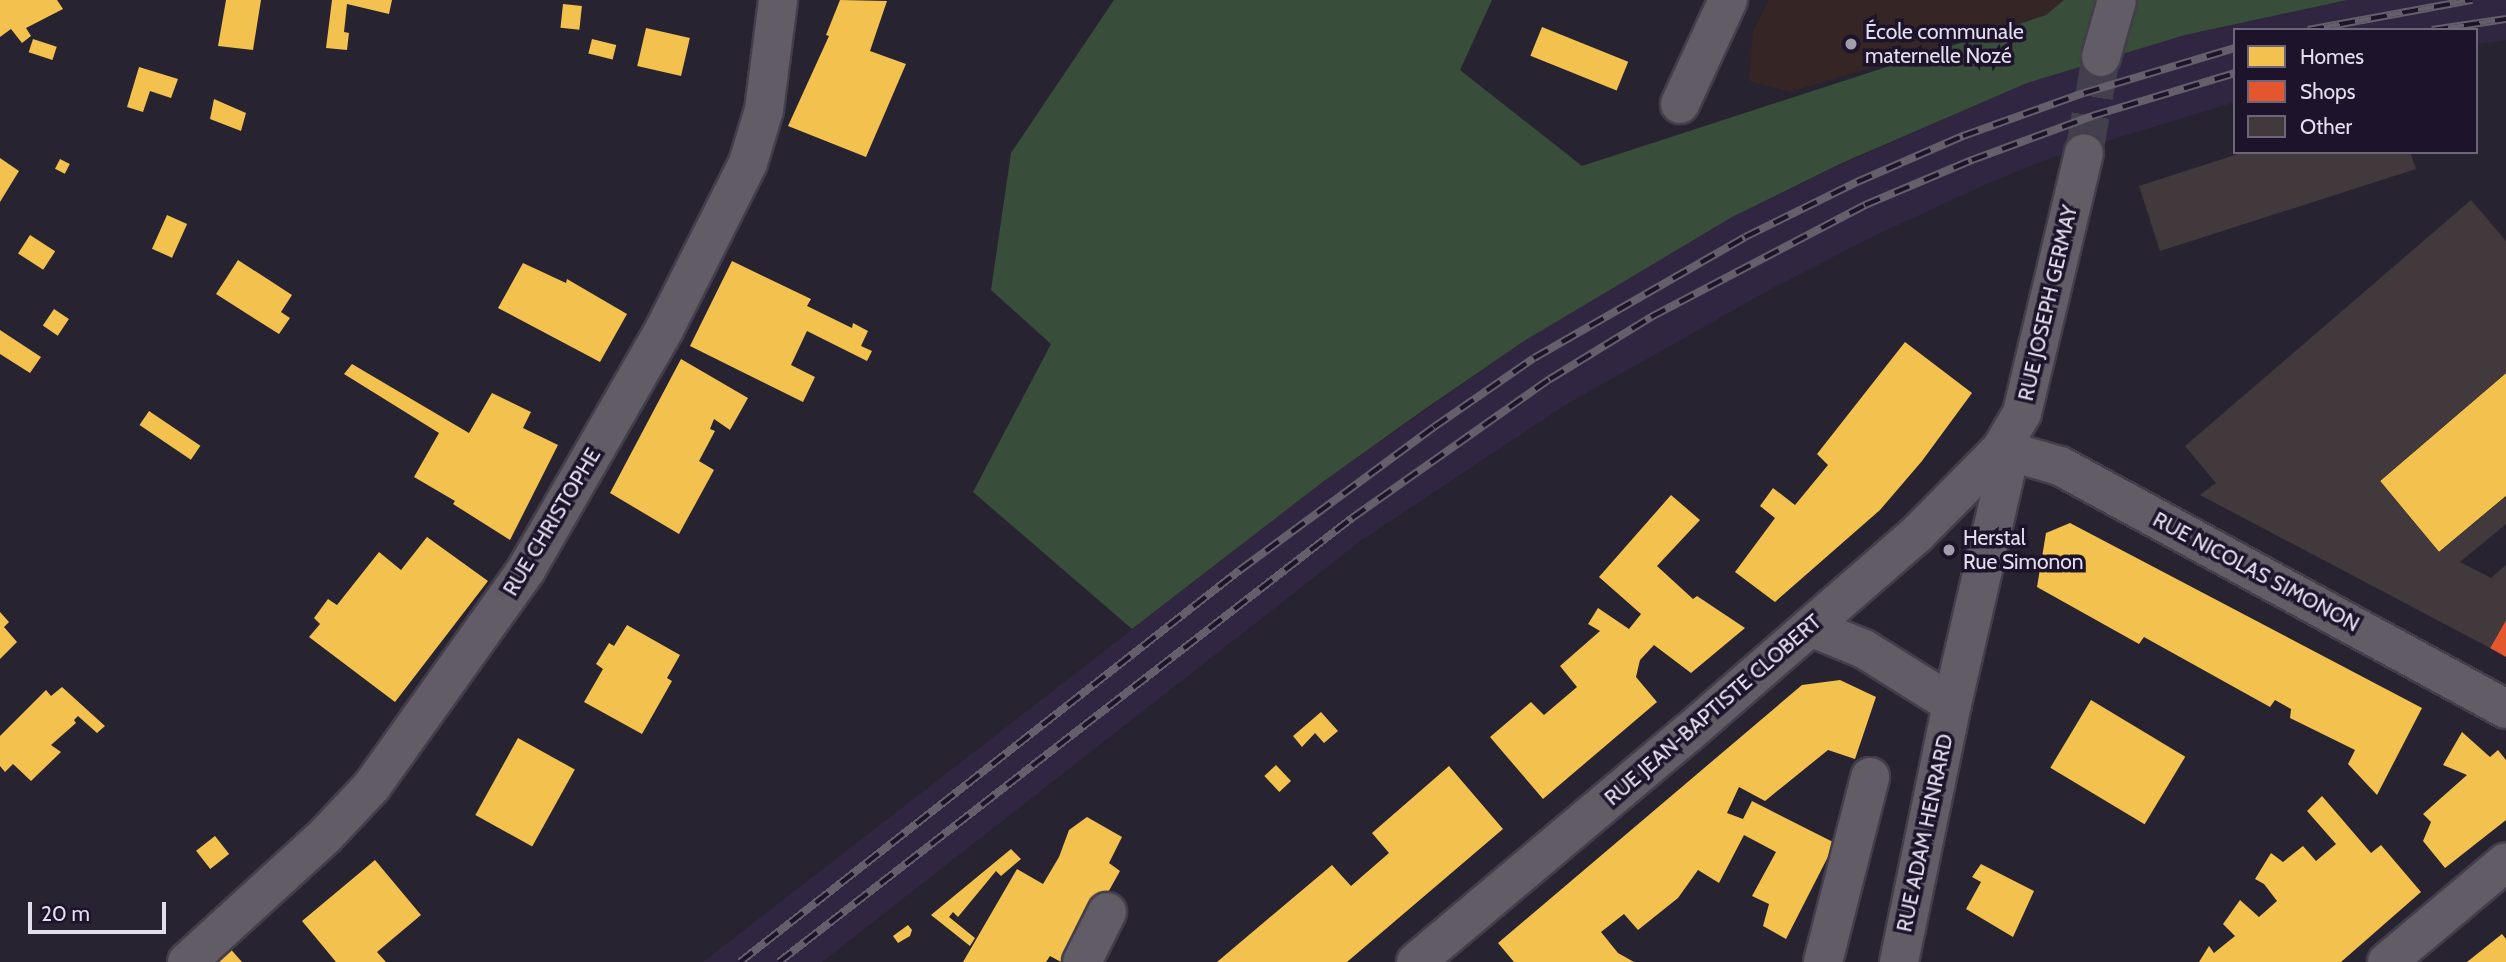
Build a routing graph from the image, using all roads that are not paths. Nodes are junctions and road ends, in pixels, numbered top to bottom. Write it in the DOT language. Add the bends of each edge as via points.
graph roads {
  1 [pos="778,0"];
  2 [pos="1728,0"];
  3 [pos="2116,0"];
  4 [pos="2101,57"];
  5 [pos="1680,104"];
  6 [pos="2084,153"];
  7 [pos="2001,449"];
  8 [pos="1810,626"];
  9 [pos="1952,704"];
  10 [pos="2506,709"];
  11 [pos="1870,777"];
  12 [pos="2506,862"];
  13 [pos="1107,912"];
  14 [pos="187,962"];
  15 [pos="1082,962"];
  16 [pos="1416,962"];
  17 [pos="1823,962"];
  18 [pos="1899,962"];
  19 [pos="2387,962"];
  1 -- 14 [label="street, RUE CHRISTOPHE" via="764,110 748,163 664,330 526,570 372,786 326,835"];
  2 -- 5 [label="street"];
  3 -- 4 [label="street"];
  6 -- 7 [label="street, RUE JOSEPH GERMAY" via="2022,413"];
  7 -- 8 [label="street, RUE JEAN-BAPTISTE CLOBERT" via="1917,534"];
  7 -- 9 [label="street, RUE ADAM HENRARD" via="2006,474"];
  7 -- 10 [label="street, RUE NICOLAS SIMONON" via="2060,466"];
  8 -- 9 [label="street, RUE ADAM HENRARD" via="1864,649"];
  8 -- 16 [label="street, RUE JEAN-BAPTISTE CLOBERT"];
  9 -- 18 [label="street, RUE ADAM HENRARD"];
  11 -- 17 [label="street"];
  12 -- 19 [label="street"];
  13 -- 15 [label="street"];
}
